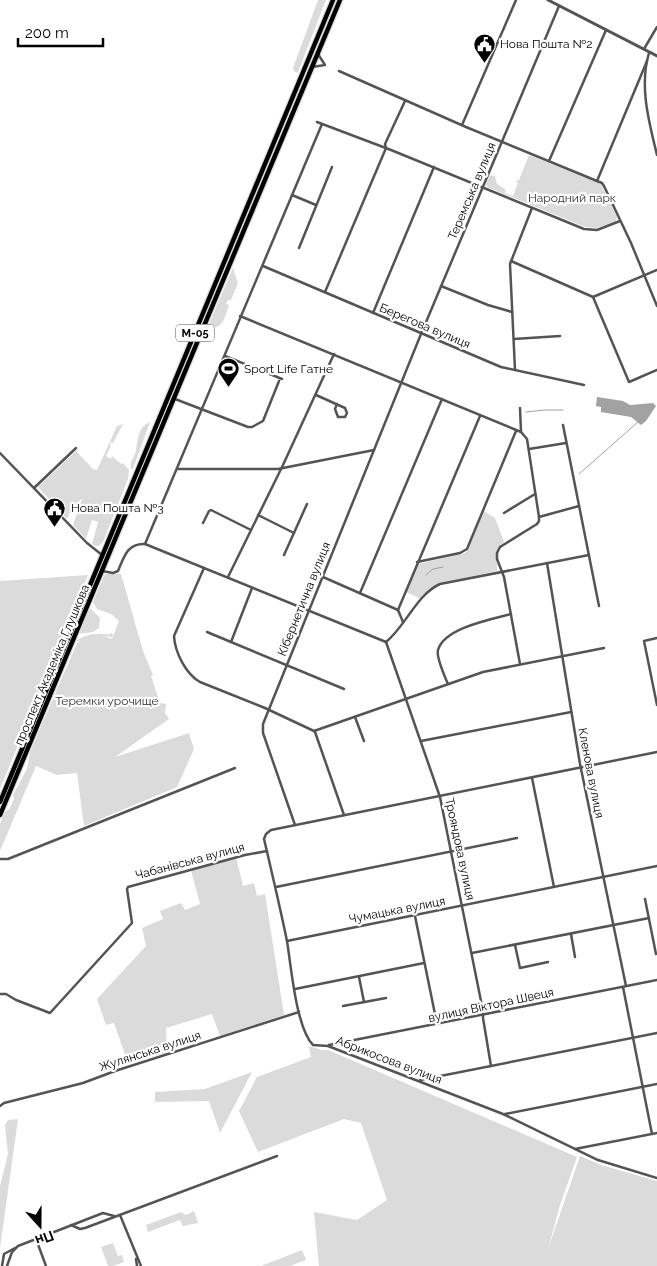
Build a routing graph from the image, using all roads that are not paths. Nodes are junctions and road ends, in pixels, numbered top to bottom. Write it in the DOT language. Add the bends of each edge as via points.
graph roads {
  1 [pos="333,0"];
  2 [pos="340,0"];
  3 [pos="516,0"];
  4 [pos="548,0"];
  5 [pos="559,6"];
  6 [pos="657,26"];
  7 [pos="606,30"];
  8 [pos="644,49"];
  9 [pos="318,52"];
  10 [pos="650,52"];
  11 [pos="657,56"];
  12 [pos="647,61"];
  13 [pos="311,68"];
  14 [pos="339,71"];
  15 [pos="405,100"];
  16 [pos="317,122"];
  17 [pos="322,124"];
  18 [pos="462,125"];
  19 [pos="502,142"];
  20 [pos="386,148"];
  21 [pos="657,154"];
  22 [pos="549,162"];
  23 [pos="332,167"];
  24 [pos="434,167"];
  25 [pos="597,181"];
  26 [pos="483,187"];
  27 [pos="292,195"];
  28 [pos="316,205"];
  29 [pos="532,208"];
  30 [pos="620,221"];
  31 [pos="299,248"];
  32 [pos="511,261"];
  33 [pos="263,266"];
  34 [pos="657,270"];
  35 [pos="644,275"];
  36 [pos="442,286"];
  37 [pos="325,292"];
  38 [pos="593,297"];
  39 [pos="657,306"];
  40 [pos="512,312"];
  41 [pos="373,313"];
  42 [pos="240,316"];
  43 [pos="421,334"];
  44 [pos="560,336"];
  45 [pos="514,339"];
  46 [pos="334,354"];
  47 [pos="225,356"];
  48 [pos="515,370"];
  49 [pos="657,370"];
  50 [pos="401,382"];
  51 [pos="584,385"];
  52 [pos="316,395"];
  53 [pos="174,399"];
  54 [pos="442,399"];
  55 [pos="337,404"];
  56 [pos="520,408"];
  57 [pos="203,410"];
  58 [pos="480,416"];
  59 [pos="563,425"];
  60 [pos="516,431"];
  61 [pos="521,432"];
  62 [pos="566,443"];
  63 [pos="76,448"];
  64 [pos="529,449"];
  65 [pos="374,450"];
  66 [pos="0,453"];
  67 [pos="281,468"];
  68 [pos="177,469"];
  69 [pos="34,488"];
  70 [pos="535,494"];
  71 [pos="307,504"];
  72 [pos="579,506"];
  73 [pos="504,513"];
  74 [pos="258,515"];
  75 [pos="539,517"];
  76 [pos="204,523"];
  77 [pos="251,530"];
  78 [pos="294,533"];
  79 [pos="145,544"];
  80 [pos="102,555"];
  81 [pos="284,555"];
  82 [pos="589,555"];
  83 [pos="417,562"];
  84 [pos="547,563"];
  85 [pos="204,568"];
  86 [pos="102,571"];
  87 [pos="501,572"];
  88 [pos="228,577"];
  89 [pos="323,577"];
  90 [pos="96,578"];
  91 [pos="252,588"];
  92 [pos="360,594"];
  93 [pos="599,606"];
  94 [pos="398,610"];
  95 [pos="308,611"];
  96 [pos="511,614"];
  97 [pos="403,622"];
  98 [pos="207,632"];
  99 [pos="657,638"];
  100 [pos="231,642"];
  101 [pos="386,642"];
  102 [pos="604,648"];
  103 [pos="562,657"];
  104 [pos="520,664"];
  105 [pos="286,666"];
  106 [pos="448,684"];
  107 [pos="344,689"];
  108 [pos="406,698"];
  109 [pos="657,705"];
  110 [pos="268,710"];
  111 [pos="571,712"];
  112 [pos="355,717"];
  113 [pos="314,731"];
  114 [pos="364,741"];
  115 [pos="421,741"];
  116 [pos="657,752"];
  117 [pos="235,768"];
  118 [pos="581,768"];
  119 [pos="532,777"];
  120 [pos="440,797"];
  121 [pos="0,802"];
  122 [pos="0,815"];
  123 [pos="344,815"];
  124 [pos="295,825"];
  125 [pos="518,838"];
  126 [pos="267,851"];
  127 [pos="451,851"];
  128 [pos="0,859"];
  129 [pos="657,866"];
  130 [pos="604,876"];
  131 [pos="276,887"];
  132 [pos="554,887"];
  133 [pos="645,899"];
  134 [pos="462,906"];
  135 [pos="415,915"];
  136 [pos="648,918"];
  137 [pos="614,925"];
  138 [pos="571,934"];
  139 [pos="286,941"];
  140 [pos="514,945"];
  141 [pos="472,953"];
  142 [pos="656,954"];
  143 [pos="575,957"];
  144 [pos="548,962"];
  145 [pos="424,964"];
  146 [pos="359,977"];
  147 [pos="657,980"];
  148 [pos="624,986"];
  149 [pos="295,989"];
  150 [pos="0,994"];
  151 [pos="386,998"];
  152 [pos="364,1002"];
  153 [pos="343,1006"];
  154 [pos="299,1012"];
  155 [pos="483,1015"];
  156 [pos="437,1024"];
  157 [pos="657,1033"];
  158 [pos="633,1038"];
  159 [pos="328,1046"];
  160 [pos="491,1066"];
  161 [pos="419,1080"];
  162 [pos="657,1084"];
  163 [pos="643,1087"];
  164 [pos="0,1106"];
  165 [pos="504,1114"];
  166 [pos="657,1133"];
  167 [pos="652,1134"];
  168 [pos="575,1149"];
  169 [pos="277,1156"];
  170 [pos="657,1178"];
  171 [pos="106,1213"];
  172 [pos="120,1214"];
  173 [pos="116,1216"];
  174 [pos="90,1218"];
  175 [pos="107,1219"];
  176 [pos="80,1222"];
  177 [pos="71,1225"];
  178 [pos="93,1225"];
  179 [pos="82,1228"];
  180 [pos="36,1239"];
  181 [pos="18,1246"];
  182 [pos="136,1255"];
  183 [pos="2,1266"];
  184 [pos="7,1266"];
  185 [pos="46,1266"];
  186 [pos="137,1266"];
  187 [pos="140,1266"];
  1 -- 80 [label="highway, М-05"];
  2 -- 9 [label="highway, М-05"];
  3 -- 18 [label="street"];
  4 -- 5 [label="street"];
  5 -- 7 [label="street"];
  5 -- 19 [label="street, Теремська вулиця"];
  6 -- 8 [label="street"];
  7 -- 8 [label="street"];
  7 -- 22 [label="street"];
  8 -- 10 [label="street"];
  9 -- 13 [label="highway, М-05"];
  9 -- 13 [label="street" via="325,65"];
  10 -- 11 [label="street"];
  10 -- 12 [label="street"];
  12 -- 21 [label="street" via="646,102"];
  12 -- 25 [label="street"];
  13 -- 53 [label="highway, М-05"];
  14 -- 15 [label="street"];
  15 -- 18 [label="street"];
  15 -- 20 [label="street"];
  16 -- 17 [label="street"];
  17 -- 20 [label="street"];
  17 -- 27 [label="street"];
  18 -- 19 [label="street"];
  19 -- 22 [label="street"];
  19 -- 26 [label="street, Теремська вулиця"];
  20 -- 24 [label="street"];
  20 -- 37 [label="street"];
  22 -- 25 [label="street"];
  23 -- 28 [label="street"];
  24 -- 26 [label="street"];
  24 -- 41 [label="street"];
  25 -- 30 [label="street" via="604,186"];
  26 -- 29 [label="street"];
  26 -- 36 [label="street, Теремська вулиця"];
  27 -- 28 [label="street"];
  27 -- 33 [label="street"];
  28 -- 31 [label="street"];
  29 -- 30 [label="street" via="589,230"];
  29 -- 32 [label="street"];
  30 -- 35 [label="street"];
  32 -- 38 [label="street"];
  32 -- 40 [label="street"];
  33 -- 37 [label="street, Берегова вулиця"];
  33 -- 42 [label="street"];
  34 -- 35 [label="street"];
  35 -- 38 [label="street"];
  35 -- 39 [label="street"];
  36 -- 40 [label="street"];
  36 -- 43 [label="street, Теремська вулиця"];
  37 -- 41 [label="street, Берегова вулиця"];
  38 -- 49 [label="street" via="629,382"];
  40 -- 45 [label="street"];
  41 -- 43 [label="street, Берегова вулиця"];
  42 -- 46 [label="street"];
  42 -- 47 [label="street"];
  43 -- 48 [label="street, Берегова вулиця" via="500,367"];
  43 -- 50 [label="street, Теремська вулиця"];
  44 -- 45 [label="street"];
  45 -- 48 [label="street"];
  46 -- 50 [label="street"];
  46 -- 52 [label="street"];
  47 -- 57 [label="street"];
  47 -- 57 [label="street" via="281,380 262,421 252,427"];
  48 -- 51 [label="street, Берегова вулиця"];
  50 -- 54 [label="street"];
  50 -- 65 [label="street, Кібернетична вулиця"];
  52 -- 55 [label="street"];
  52 -- 67 [label="street"];
  53 -- 57 [label="street"];
  53 -- 86 [label="highway, М-05"];
  54 -- 58 [label="street"];
  54 -- 92 [label="street"];
  55 -- 55 [label="street" via="345,408 345,417 338,417"];
  56 -- 61 [label="street"];
  57 -- 68 [label="street"];
  58 -- 60 [label="street"];
  58 -- 83 [label="street"];
  59 -- 62 [label="street"];
  60 -- 61 [label="street"];
  60 -- 83 [label="street" via="467,549"];
  61 -- 64 [label="street"];
  62 -- 64 [label="street"];
  62 -- 72 [label="street"];
  63 -- 69 [label="street"];
  64 -- 70 [label="street"];
  65 -- 67 [label="street"];
  65 -- 89 [label="street, Кібернетична вулиця"];
  66 -- 69 [label="street"];
  67 -- 68 [label="street"];
  67 -- 74 [label="street"];
  68 -- 79 [label="street"];
  69 -- 80 [label="street"];
  70 -- 73 [label="street"];
  70 -- 75 [label="street"];
  71 -- 78 [label="street"];
  72 -- 75 [label="street"];
  72 -- 82 [label="street"];
  74 -- 77 [label="street"];
  74 -- 78 [label="street"];
  75 -- 87 [label="street" via="537,524 500,547 497,559"];
  76 -- 77 [label="street" via="211,510"];
  77 -- 88 [label="street"];
  78 -- 81 [label="street"];
  79 -- 85 [label="street"];
  79 -- 86 [label="street" via="130,548 118,571"];
  80 -- 90 [label="highway, М-05"];
  82 -- 84 [label="street"];
  82 -- 93 [label="street"];
  83 -- 94 [label="street"];
  84 -- 87 [label="street"];
  84 -- 103 [label="street, Кленова вулиця"];
  85 -- 88 [label="street"];
  85 -- 110 [label="street" via="174,636 185,669 200,682"];
  86 -- 90 [label="highway, М-05"];
  87 -- 96 [label="street"];
  87 -- 97 [label="street" via="435,587"];
  88 -- 91 [label="street"];
  89 -- 92 [label="street"];
  89 -- 95 [label="street, Кібернетична вулиця"];
  90 -- 121 [label="highway, проспект Академіка Глушкова / М-05"];
  90 -- 122 [label="highway, проспект Академіка Глушкова / М-05"];
  91 -- 95 [label="street"];
  91 -- 100 [label="street"];
  92 -- 94 [label="street"];
  94 -- 97 [label="street"];
  95 -- 101 [label="street"];
  95 -- 105 [label="street, Кібернетична вулиця"];
  96 -- 104 [label="street"];
  96 -- 106 [label="street" via="463,628 440,646 438,654"];
  97 -- 101 [label="street"];
  98 -- 100 [label="street"];
  99 -- 109 [label="street" via="644,641"];
  100 -- 105 [label="street"];
  101 -- 108 [label="street, Трояндова вулиця"];
  102 -- 103 [label="street"];
  103 -- 104 [label="street"];
  103 -- 111 [label="street, Кленова вулиця"];
  104 -- 106 [label="street"];
  105 -- 107 [label="street"];
  105 -- 110 [label="street, Кібернетична вулиця"];
  106 -- 108 [label="street"];
  108 -- 112 [label="street"];
  108 -- 115 [label="street, Трояндова вулиця"];
  110 -- 113 [label="street"];
  110 -- 124 [label="street, Кібернетична вулиця" via="263,733"];
  111 -- 115 [label="street"];
  111 -- 118 [label="street, Кленова вулиця"];
  112 -- 113 [label="street"];
  112 -- 114 [label="street"];
  113 -- 123 [label="street"];
  115 -- 120 [label="street, Трояндова вулиця"];
  116 -- 118 [label="street"];
  117 -- 128 [label="street" via="8,859"];
  118 -- 119 [label="street"];
  118 -- 130 [label="street, Кленова вулиця"];
  119 -- 120 [label="street"];
  119 -- 132 [label="street"];
  120 -- 123 [label="street"];
  120 -- 127 [label="street, Трояндова вулиця"];
  123 -- 124 [label="street"];
  124 -- 126 [label="street, Абрикосова вулиця" via="271,830 265,836"];
  125 -- 127 [label="street"];
  126 -- 131 [label="street, Абрикосова вулиця"];
  126 -- 150 [label="street, Чабанівська вулиця" via="128,888 132,923 50,1013"];
  127 -- 131 [label="street"];
  127 -- 134 [label="street, Трояндова вулиця"];
  129 -- 130 [label="street, Чумацька вулиця"];
  130 -- 132 [label="street, Чумацька вулиця"];
  130 -- 137 [label="street, Кленова вулиця"];
  131 -- 139 [label="street, Абрикосова вулиця"];
  132 -- 134 [label="street, Чумацька вулиця"];
  133 -- 136 [label="street"];
  134 -- 135 [label="street, Чумацька вулиця"];
  134 -- 141 [label="street, Трояндова вулиця"];
  135 -- 139 [label="street, Чумацька вулиця"];
  135 -- 145 [label="street"];
  136 -- 137 [label="street"];
  136 -- 142 [label="street"];
  137 -- 138 [label="street"];
  137 -- 148 [label="street, Кленова вулиця"];
  138 -- 140 [label="street"];
  138 -- 143 [label="street"];
  139 -- 149 [label="street, Абрикосова вулиця"];
  140 -- 141 [label="street"];
  140 -- 144 [label="street" via="520,968"];
  141 -- 155 [label="street, Трояндова вулиця"];
  145 -- 146 [label="street"];
  145 -- 156 [label="street"];
  146 -- 149 [label="street"];
  146 -- 152 [label="street"];
  147 -- 148 [label="street, вулиця Віктора Швеця"];
  148 -- 155 [label="street, вулиця Віктора Швеця"];
  148 -- 158 [label="street, Кленова вулиця"];
  149 -- 154 [label="street, Абрикосова вулиця"];
  151 -- 152 [label="street"];
  152 -- 153 [label="street"];
  154 -- 159 [label="street, Абрикосова вулиця" via="310,1043"];
  154 -- 164 [label="street, Жулянська вулиця" via="83,1083"];
  155 -- 156 [label="street, вулиця Віктора Швеця"];
  155 -- 160 [label="street, Трояндова вулиця"];
  156 -- 159 [label="street, вулиця Віктора Швеця"];
  157 -- 158 [label="street"];
  158 -- 160 [label="street"];
  158 -- 163 [label="street, Кленова вулиця"];
  159 -- 161 [label="street, Абрикосова вулиця"];
  160 -- 161 [label="street"];
  161 -- 165 [label="street, Абрикосова вулиця"];
  162 -- 163 [label="street"];
  163 -- 165 [label="street"];
  163 -- 167 [label="street, Кленова вулиця"];
  165 -- 168 [label="street, Абрикосова вулиця"];
  166 -- 167 [label="street"];
  167 -- 168 [label="street"];
  168 -- 170 [label="street, Абрикосова вулиця" via="598,1160"];
  169 -- 172 [label="street"];
  171 -- 173 [label="street"];
  171 -- 174 [label="street"];
  171 -- 175 [label="street"];
  172 -- 173 [label="street"];
  172 -- 182 [label="street"];
  173 -- 175 [label="street"];
  174 -- 176 [label="street"];
  174 -- 178 [label="street"];
  175 -- 178 [label="street"];
  176 -- 177 [label="street"];
  176 -- 179 [label="street" via="84,1224"];
  177 -- 179 [label="street"];
  177 -- 180 [label="street"];
  178 -- 179 [label="street"];
  180 -- 181 [label="street"];
  180 -- 185 [label="street"];
  181 -- 183 [label="street" via="4,1254"];
  181 -- 184 [label="street"];
  182 -- 186 [label="street"];
  182 -- 187 [label="street"];
}
